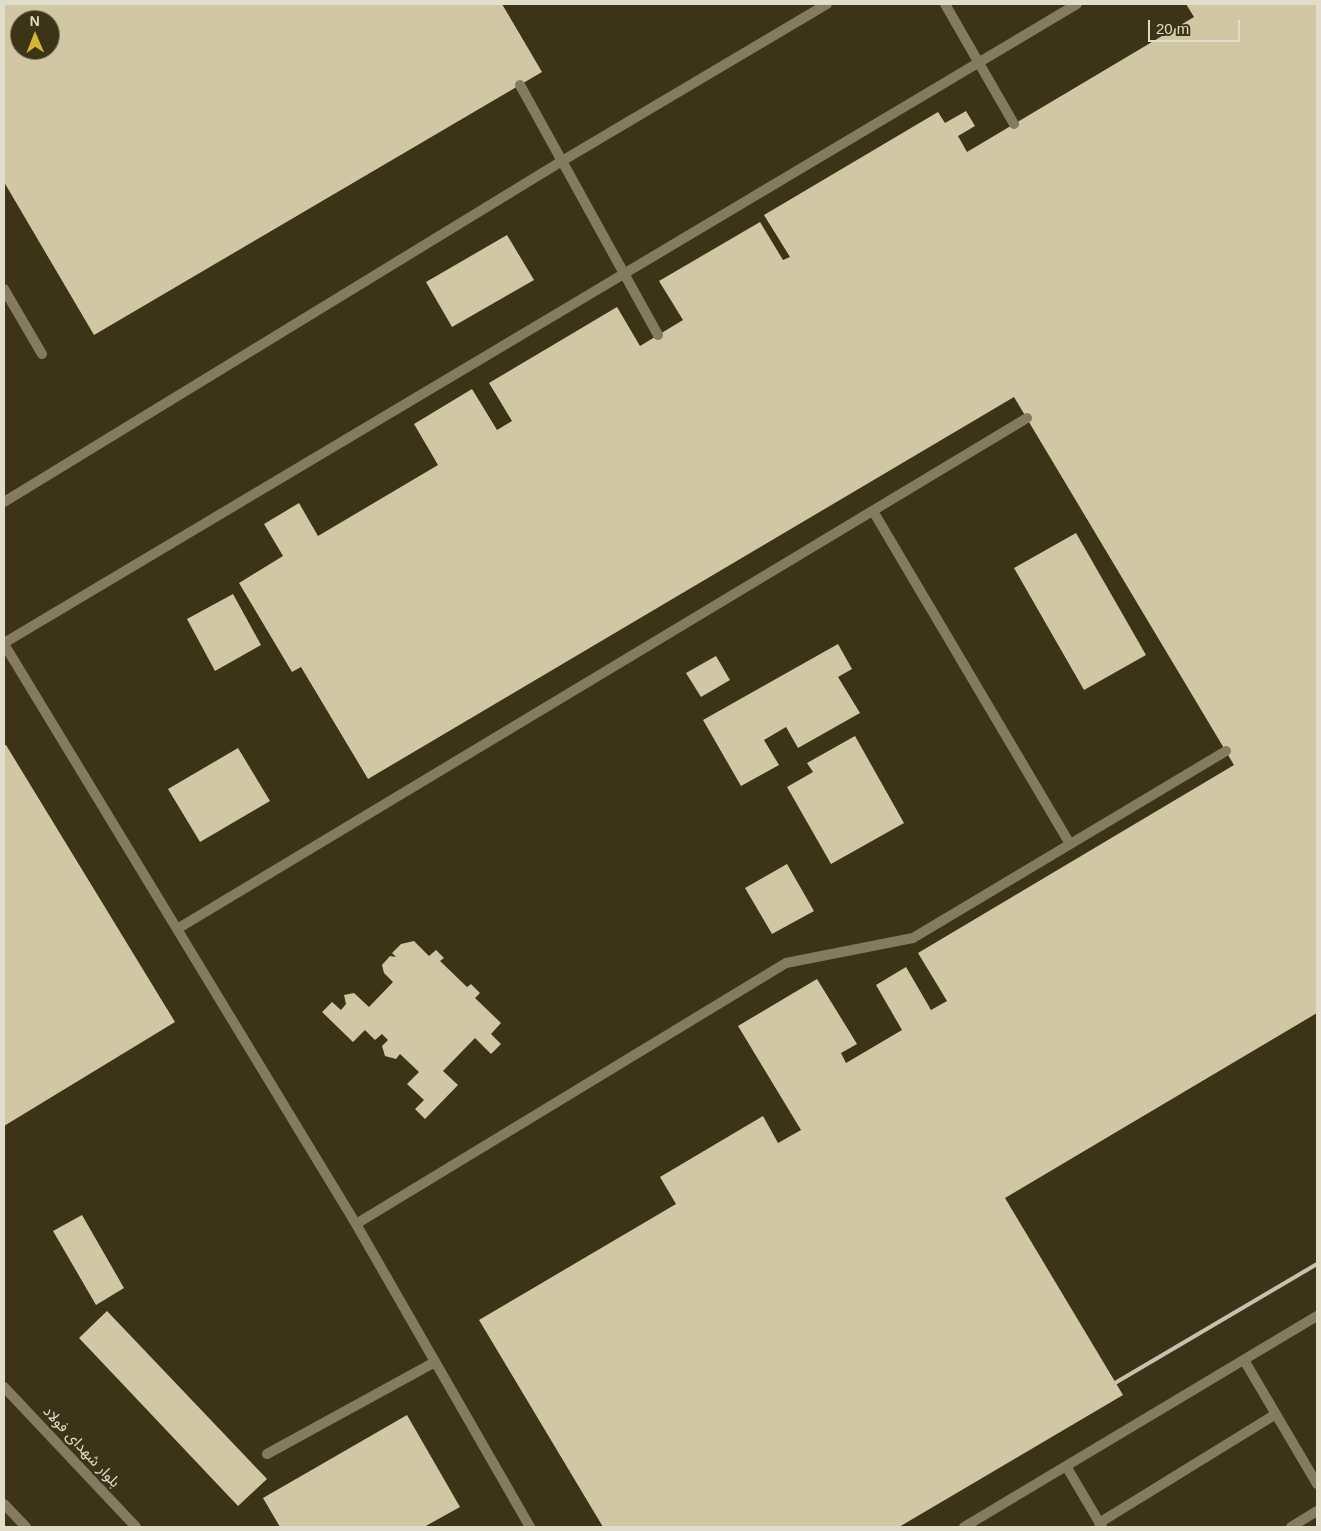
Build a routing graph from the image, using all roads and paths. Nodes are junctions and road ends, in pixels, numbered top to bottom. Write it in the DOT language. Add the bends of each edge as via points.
graph roads {
  1 [pos="827,4"];
  2 [pos="945,4"];
  3 [pos="1077,4"];
  4 [pos="979,62"];
  5 [pos="520,85"];
  6 [pos="1014,124"];
  7 [pos="562,161"];
  8 [pos="625,274"];
  9 [pos="4,289"];
  10 [pos="658,335"];
  11 [pos="42,354"];
  12 [pos="1027,418"];
  13 [pos="4,502"];
  14 [pos="873,510"];
  15 [pos="4,644"];
  16 [pos="1226,751"];
  17 [pos="1070,844"];
  18 [pos="177,929"];
  19 [pos="356,1224"];
  20 [pos="1317,1316"];
  21 [pos="1244,1360"];
  22 [pos="436,1362"];
  23 [pos="4,1387"];
  24 [pos="1276,1414"];
  25 [pos="267,1454"];
  26 [pos="1066,1466"];
  27 [pos="1317,1484"];
  28 [pos="4,1504"];
  29 [pos="1317,1512"];
  30 [pos="1100,1525"];
  31 [pos="26,1527"];
  32 [pos="136,1527"];
  33 [pos="530,1527"];
  34 [pos="964,1527"];
  35 [pos="1291,1527"];
  1 -- 7 [label="street"];
  2 -- 4 [label="street"];
  3 -- 4 [label="street"];
  4 -- 6 [label="street"];
  4 -- 8 [label="street"];
  5 -- 7 [label="street"];
  7 -- 8 [label="street"];
  7 -- 13 [label="street"];
  8 -- 10 [label="street"];
  8 -- 15 [label="street"];
  9 -- 11 [label="street"];
  12 -- 14 [label="street"];
  14 -- 17 [label="street"];
  14 -- 18 [label="street"];
  15 -- 18 [label="street"];
  16 -- 17 [label="street"];
  17 -- 19 [label="street" via="913,938 786,963"];
  18 -- 19 [label="street"];
  19 -- 22 [label="street"];
  20 -- 21 [label="street"];
  21 -- 24 [label="street"];
  21 -- 26 [label="street"];
  22 -- 25 [label="street"];
  22 -- 33 [label="street"];
  23 -- 32 [label="street, بلوار شهدای فولاد"];
  24 -- 27 [label="street"];
  24 -- 30 [label="street"];
  26 -- 30 [label="street"];
  26 -- 34 [label="street"];
  28 -- 31 [label="street"];
  29 -- 35 [label="street"];
}
